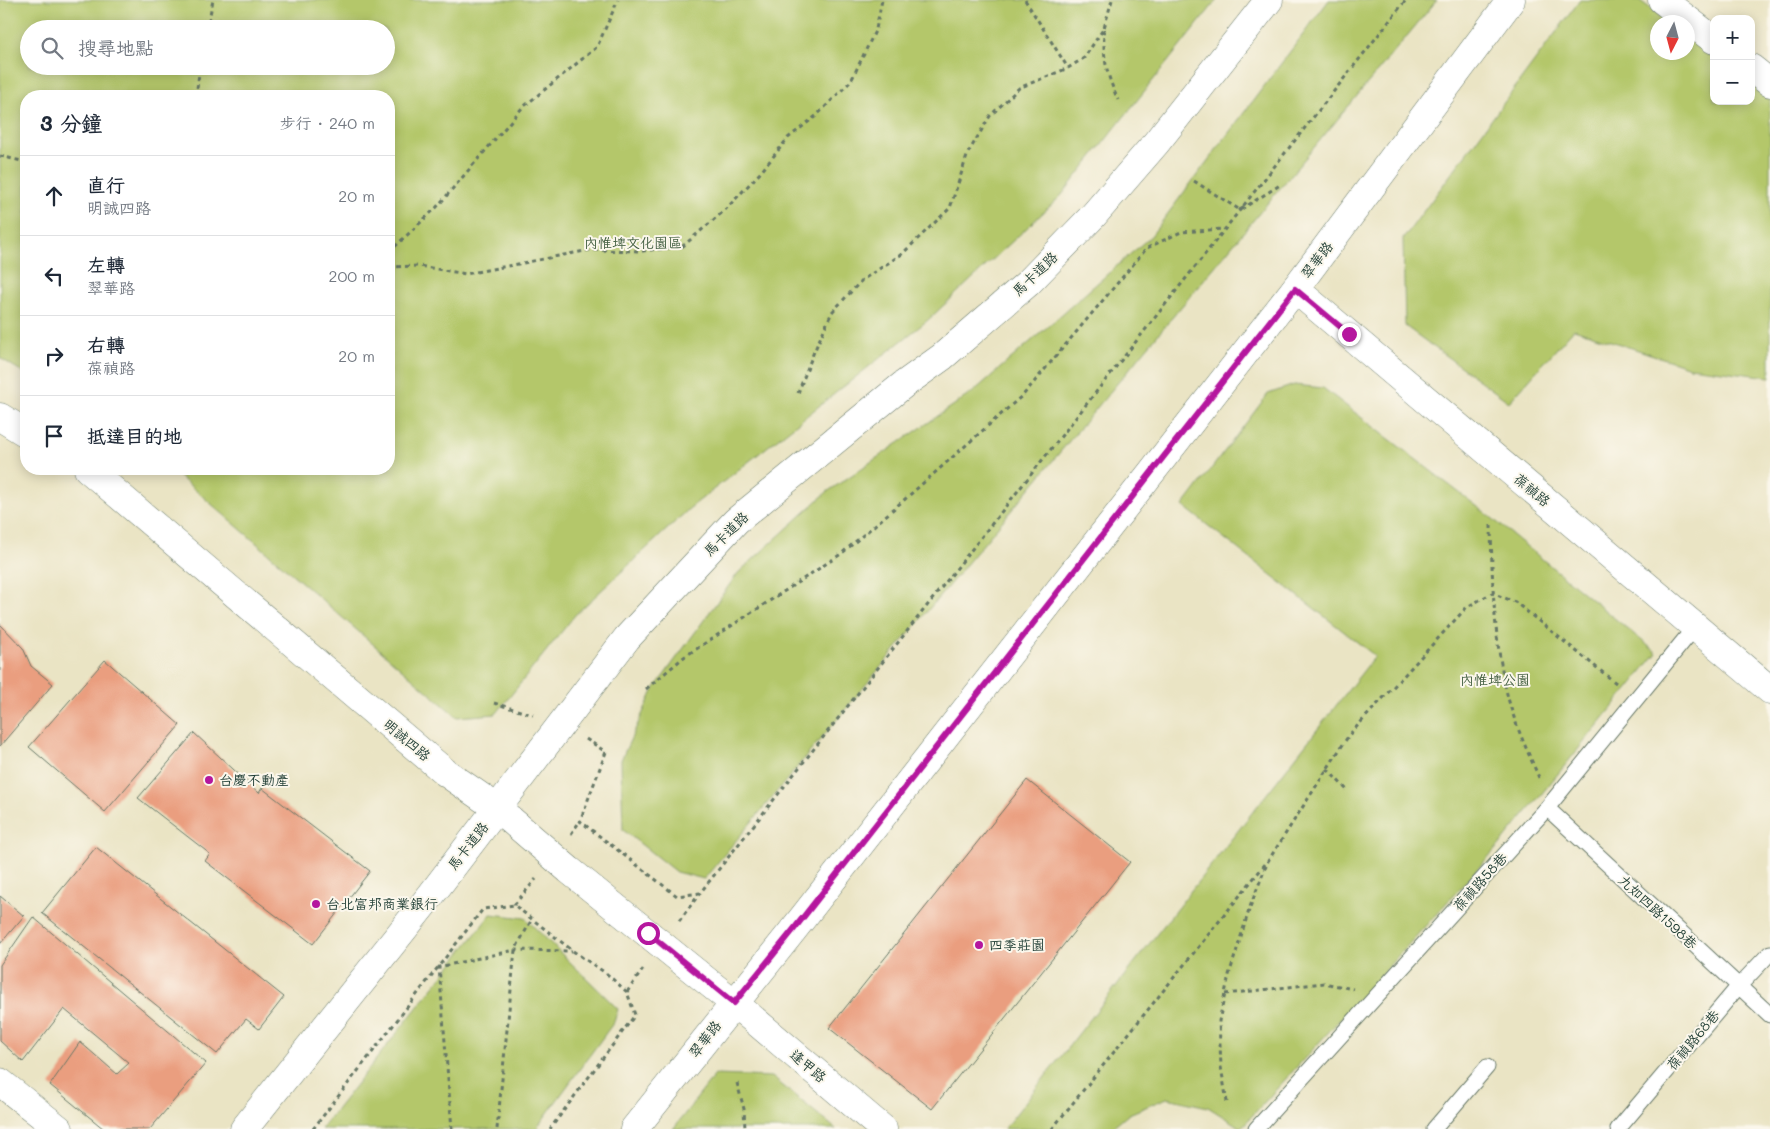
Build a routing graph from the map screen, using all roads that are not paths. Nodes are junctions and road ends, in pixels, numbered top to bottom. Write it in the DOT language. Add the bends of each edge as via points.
graph roads {
  1 [pos="1269,0"];
  2 [pos="1511,0"];
  3 [pos="1662,0"];
  4 [pos="1710,37"];
  5 [pos="1755,71"];
  6 [pos="1770,83"];
  7 [pos="1295,289"];
  8 [pos="0,417"];
  9 [pos="20,429"];
  10 [pos="95,475"];
  11 [pos="1695,627"];
  12 [pos="1770,690"];
  13 [pos="1549,806"];
  14 [pos="497,808"];
  15 [pos="1770,953"];
  16 [pos="1738,987"];
  17 [pos="734,1003"];
  18 [pos="1770,1015"];
  19 [pos="1487,1067"];
  20 [pos="0,1082"];
  21 [pos="59,1129"];
  22 [pos="244,1129"];
  23 [pos="634,1129"];
  24 [pos="883,1129"];
  25 [pos="1256,1129"];
  26 [pos="1434,1129"];
  27 [pos="1618,1129"];
  1 -- 14 [label="street, 馬卡道路" via="1151,149 1092,218 1028,283 736,521 628,638"];
  2 -- 7 [label="street, 翠華路"];
  3 -- 4 [label="street"];
  5 -- 6 [label="street"];
  7 -- 11 [label="street, 葆禎路"];
  7 -- 17 [label="street, 翠華路"];
  8 -- 9 [label="street"];
  10 -- 14 [label="street, 明誠四路" via="445,772"];
  11 -- 12 [label="street, 葆禎路"];
  11 -- 13 [label="lane, 葆禎路58巷"];
  13 -- 16 [label="lane, 九如四路1598巷"];
  13 -- 25 [label="lane, 葆禎路58巷"];
  14 -- 17 [label="street, 明誠四路"];
  14 -- 22 [label="street, 馬卡道路"];
  15 -- 16 [label="lane, 葆禎路68巷"];
  16 -- 18 [label="lane, 九如四路1598巷"];
  16 -- 27 [label="lane, 葆禎路68巷"];
  17 -- 23 [label="street, 翠華路"];
  17 -- 24 [label="street, 逢甲路"];
  19 -- 26 [label="lane"];
  20 -- 21 [label="street"];
}
